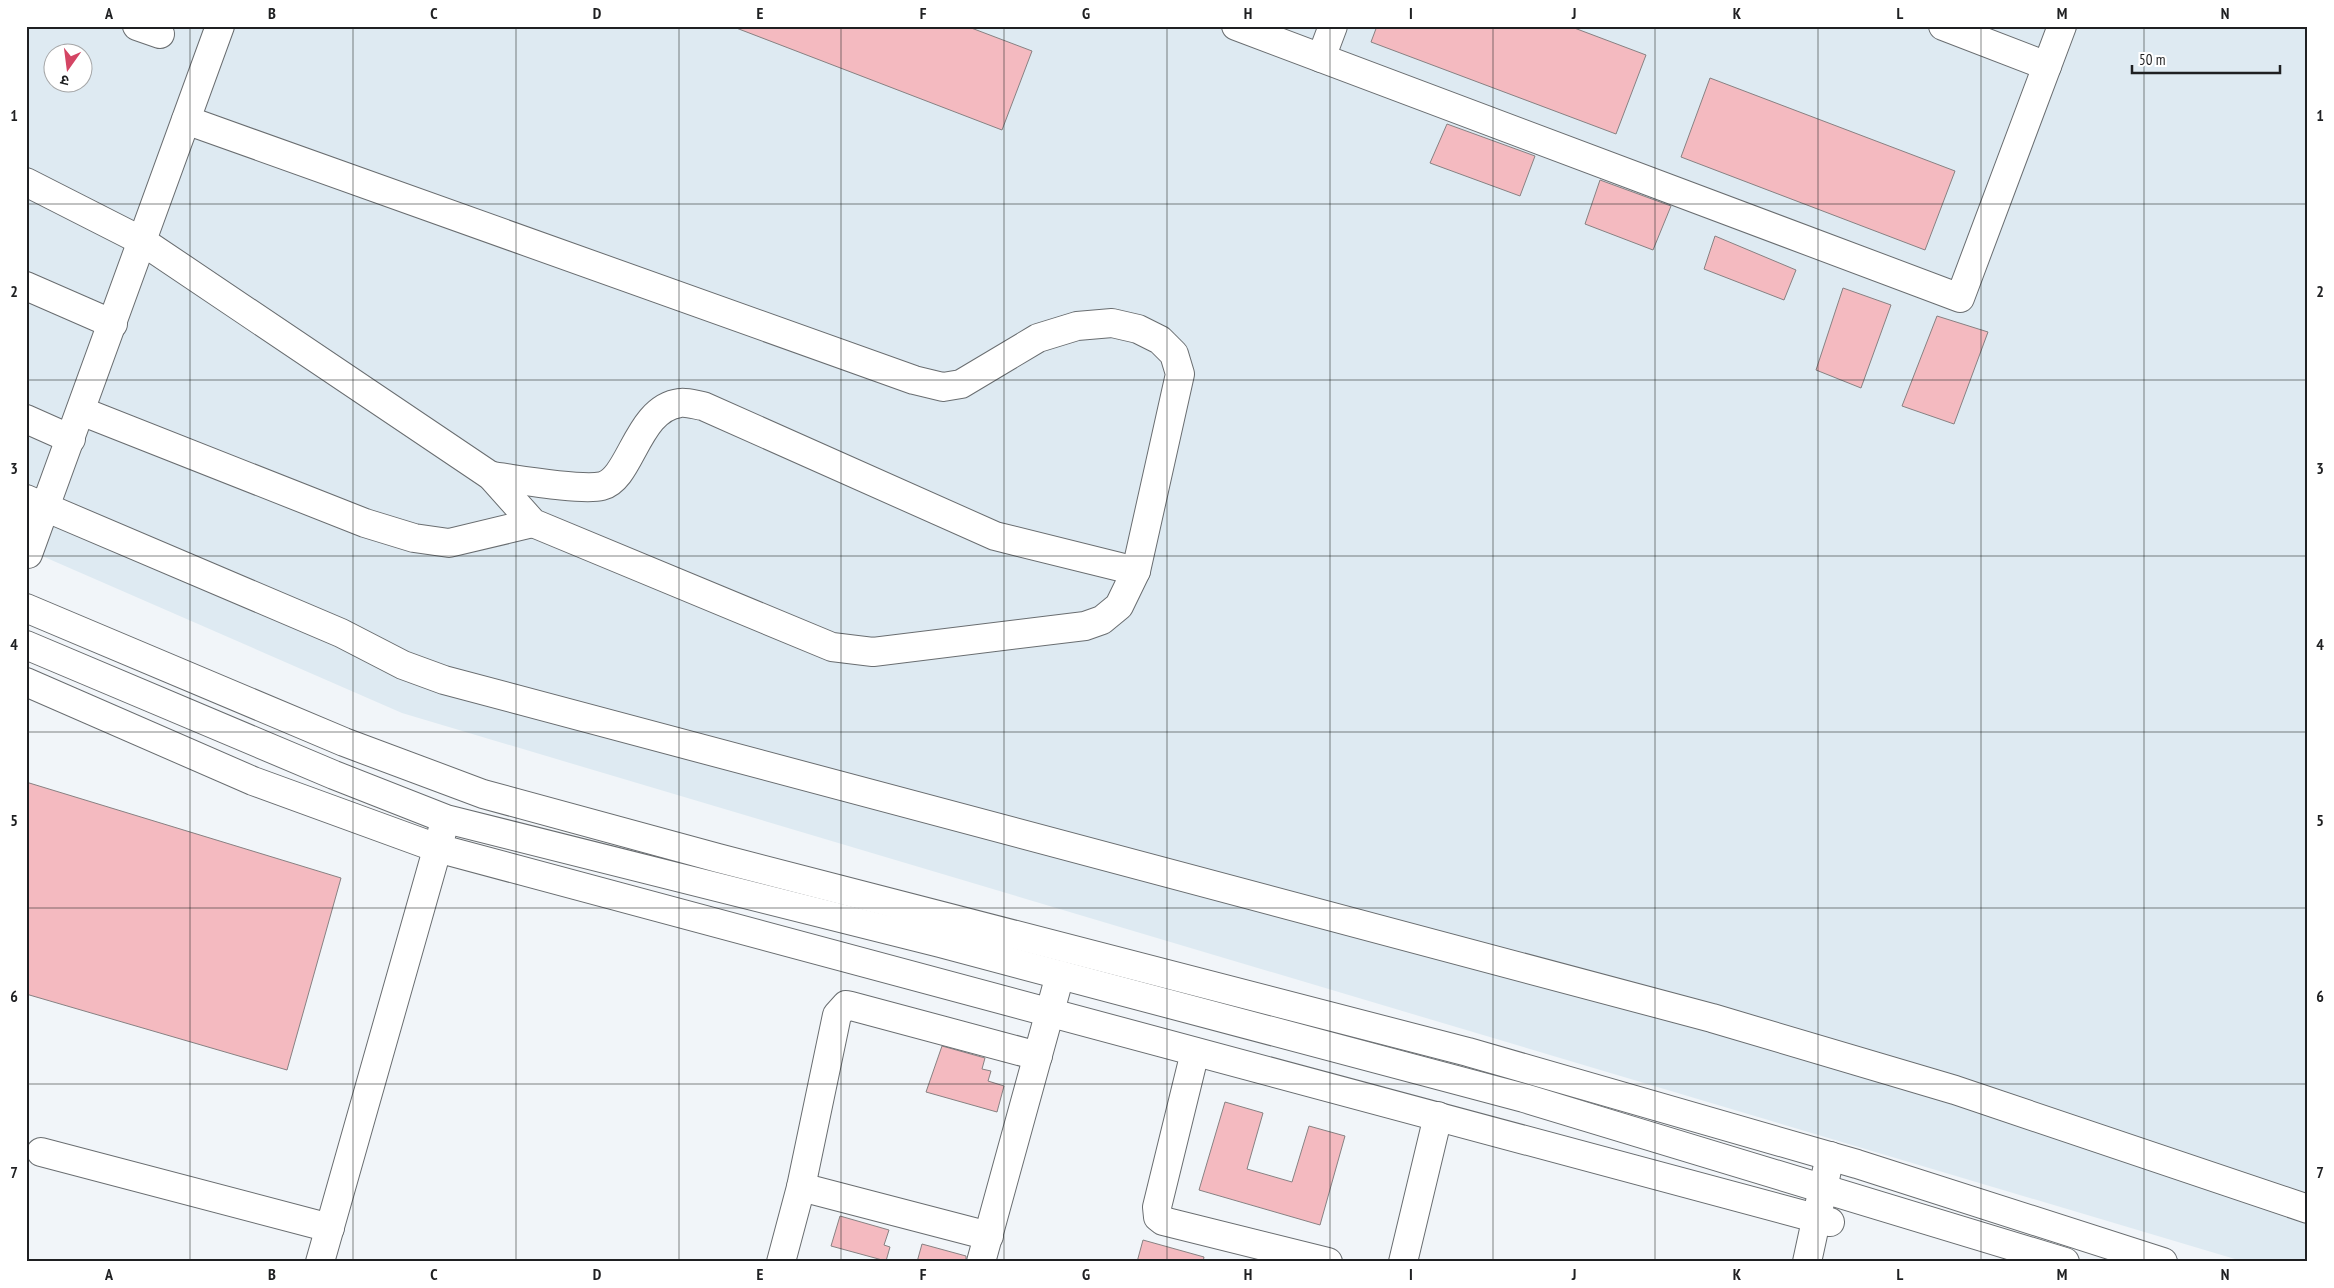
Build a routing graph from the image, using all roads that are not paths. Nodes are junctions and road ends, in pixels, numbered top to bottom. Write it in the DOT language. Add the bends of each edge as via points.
graph roads {
  1 [pos="220,26"];
  2 [pos="1236,26"];
  3 [pos="1333,26"];
  4 [pos="1943,26"];
  5 [pos="2062,26"];
  6 [pos="1321,58"];
  7 [pos="2047,66"];
  8 [pos="186,120"];
  9 [pos="26,182"];
  10 [pos="142,241"];
  11 [pos="26,286"];
  12 [pos="112,324"];
  13 [pos="81,411"];
  14 [pos="26,418"];
  15 [pos="71,439"];
  16 [pos="491,476"];
  17 [pos="36,503"];
  18 [pos="533,523"];
  19 [pos="27,555"];
  20 [pos="1136,571"];
  21 [pos="26,608"];
  22 [pos="26,645"];
  23 [pos="26,682"];
  24 [pos="446,818"];
  25 [pos="437,848"];
  26 [pos="1060,975"];
  27 [pos="1050,1014"];
  28 [pos="1195,1052"];
  29 [pos="1038,1056"];
  30 [pos="1438,1116"];
  31 [pos="41,1152"];
  32 [pos="1837,1158"];
  33 [pos="801,1187"];
  34 [pos="1829,1191"];
  35 [pos="2308,1208"];
  36 [pos="1823,1220"];
  37 [pos="330,1228"];
  38 [pos="989,1236"];
  39 [pos="320,1262"];
  40 [pos="781,1262"];
  41 [pos="981,1262"];
  42 [pos="1328,1262"];
  43 [pos="1403,1262"];
  44 [pos="1807,1262"];
  45 [pos="1822,1262"];
  46 [pos="2065,1262"];
  47 [pos="2162,1262"];
  1 -- 8 [label="main road"];
  2 -- 6 [label="main road"];
  3 -- 6 [label="main road"];
  4 -- 7 [label="main road"];
  5 -- 7 [label="main road"];
  6 -- 7 [label="main road" via="1960,298"];
  8 -- 10 [label="main road"];
  8 -- 20 [label="main road" via="914,380 943,387 962,384 1038,338 1077,326 1112,323 1138,329 1160,340 1174,354 1180,374"];
  9 -- 10 [label="main road"];
  10 -- 12 [label="main road"];
  10 -- 16 [label="main road"];
  11 -- 12 [label="main road"];
  12 -- 13 [label="main road"];
  13 -- 15 [label="main road"];
  13 -- 18 [label="main road" via="364,523 414,538 449,543"];
  14 -- 15 [label="main road"];
  15 -- 17 [label="main road"];
  16 -- 18 [label="main road"];
  16 -- 20 [label="main road" via="585,487 603,486 616,476 633,445 660,410 681,403 703,406 995,536"];
  17 -- 19 [label="main road"];
  17 -- 35 [label="main road" via="340,633 403,665 444,680 1712,1018 1946,1087"];
  18 -- 20 [label="main road" via="832,647 873,652 1085,626 1102,620 1119,606"];
  21 -- 32 [label="main road" via="344,742 483,794 1468,1052"];
  22 -- 24 [label="main road" via="334,775"];
  23 -- 25 [label="main road" via="253,781"];
  24 -- 25 [label="main road"];
  24 -- 26 [label="main road"];
  25 -- 27 [label="main road"];
  25 -- 37 [label="main road"];
  26 -- 27 [label="main road"];
  26 -- 34 [label="main road" via="1524,1098"];
  27 -- 28 [label="main road"];
  27 -- 29 [label="main road"];
  28 -- 30 [label="main road"];
  28 -- 42 [label="main road" via="1157,1207 1158,1217 1163,1221"];
  29 -- 33 [label="main road" via="846,1005 837,1015"];
  29 -- 38 [label="main road"];
  30 -- 36 [label="main road"];
  30 -- 43 [label="main road"];
  31 -- 37 [label="main road"];
  32 -- 34 [label="main road"];
  32 -- 47 [label="main road"];
  33 -- 38 [label="main road"];
  33 -- 40 [label="main road"];
  34 -- 36 [label="main road"];
  34 -- 46 [label="main road"];
  36 -- 44 [label="main road"];
  36 -- 45 [label="main road"];
  37 -- 39 [label="main road"];
  38 -- 41 [label="main road"];
}
